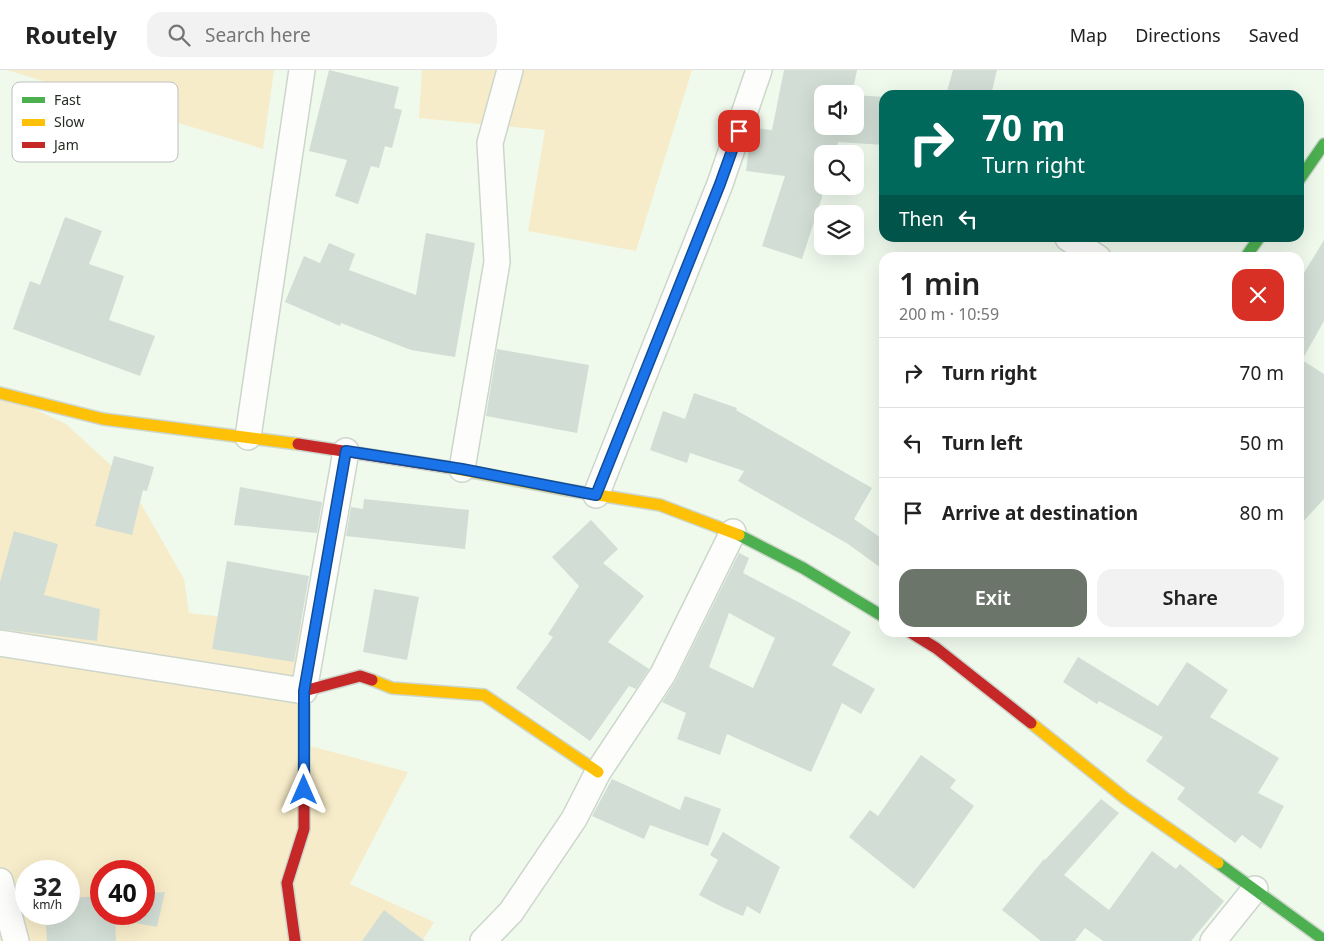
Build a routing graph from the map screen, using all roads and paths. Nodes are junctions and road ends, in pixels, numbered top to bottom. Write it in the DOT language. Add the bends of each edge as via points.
graph roads {
  1 [pos="302,70"];
  2 [pos="510,70"];
  3 [pos="759,70"];
  4 [pos="1324,144"];
  5 [pos="1304,173"];
  6 [pos="1074,242"];
  7 [pos="1089,252"];
  8 [pos="0,393"];
  9 [pos="248,437"];
  10 [pos="346,451"];
  11 [pos="462,469"];
  12 [pos="596,495"];
  13 [pos="733,532"];
  14 [pos="879,613"];
  15 [pos="918,637"];
  16 [pos="947,638"];
  17 [pos="0,643"];
  18 [pos="936,648"];
  19 [pos="304,691"];
  20 [pos="598,772"];
  21 [pos="0,881"];
  22 [pos="1255,889"];
  23 [pos="1324,940"];
  24 [pos="16,941"];
  25 [pos="294,941"];
  26 [pos="483,941"];
  27 [pos="1213,941"];
  1 -- 9 [label="street"];
  2 -- 11 [label="street" via="490,143 497,262"];
  3 -- 12 [label="street" via="720,184"];
  4 -- 5 [label="street"];
  6 -- 7 [label="street"];
  8 -- 9 [label="street" via="104,419"];
  9 -- 10 [label="street"];
  10 -- 11 [label="street"];
  10 -- 19 [label="street"];
  11 -- 12 [label="street"];
  12 -- 13 [label="street" via="660,505"];
  13 -- 14 [label="street"];
  13 -- 20 [label="street" via="663,674"];
  15 -- 18 [label="street"];
  16 -- 18 [label="street"];
  17 -- 19 [label="street"];
  18 -- 22 [label="street" via="1126,799"];
  19 -- 20 [label="street" via="360,676 392,688 484,696"];
  19 -- 25 [label="street" via="304,829 287,883"];
  20 -- 26 [label="street" via="574,819 516,904"];
  21 -- 24 [label="street"];
  22 -- 23 [label="street"];
  22 -- 27 [label="street"];
}
